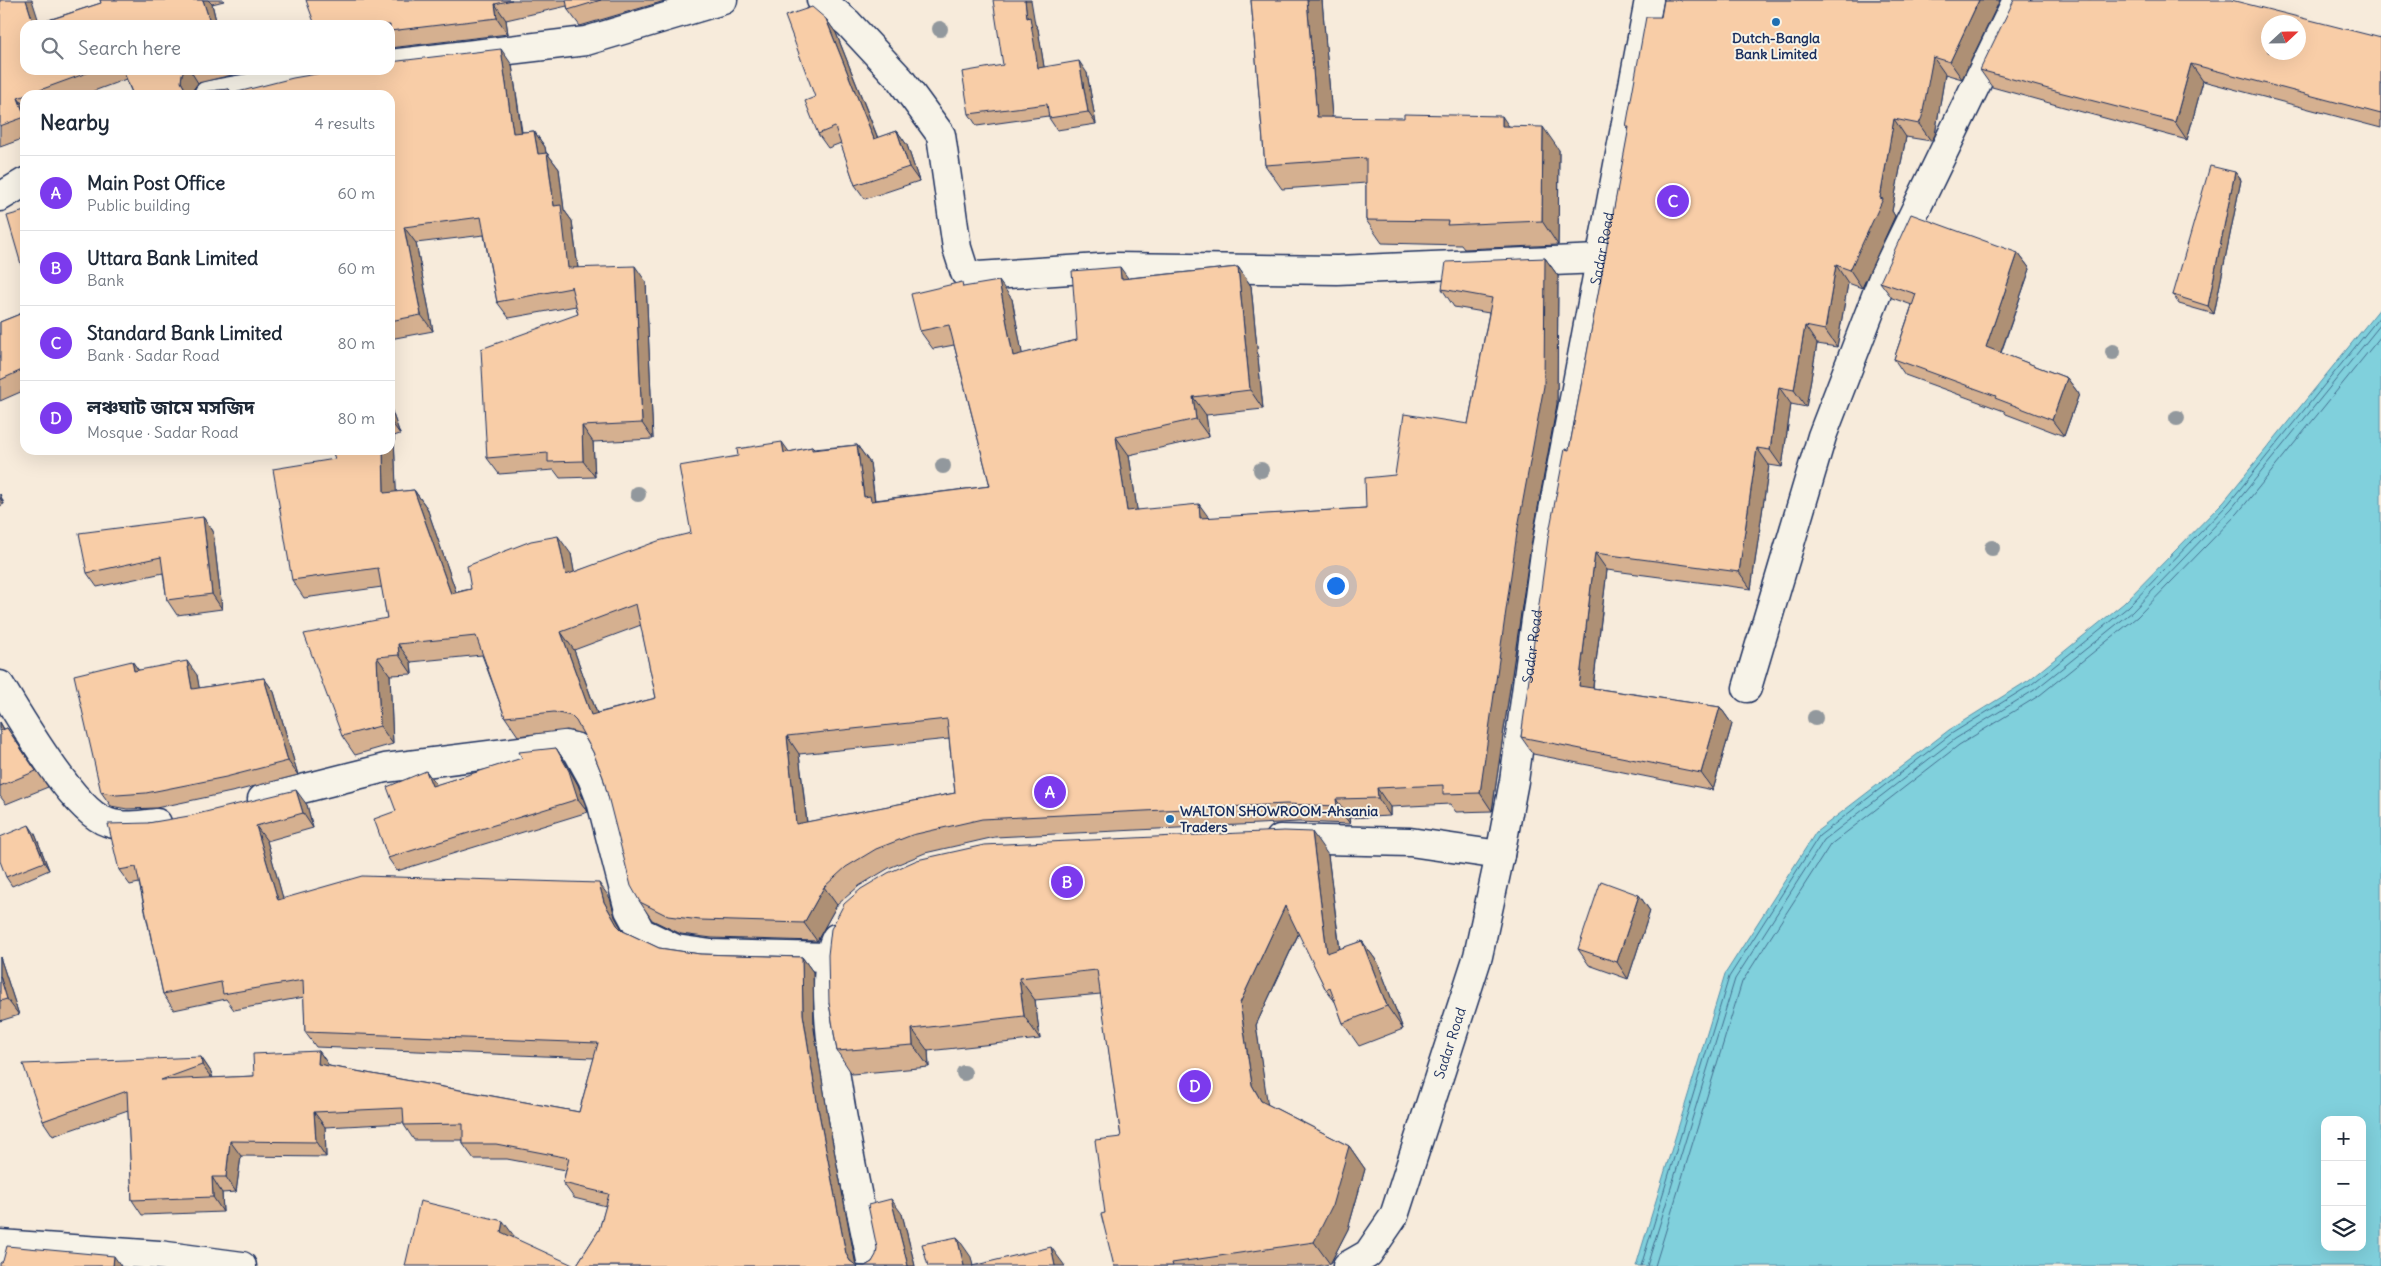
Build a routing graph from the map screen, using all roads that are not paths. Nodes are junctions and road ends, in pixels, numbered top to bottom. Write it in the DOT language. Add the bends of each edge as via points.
graph roads {
  1 [pos="722,0"];
  2 [pos="821,0"];
  3 [pos="1649,0"];
  4 [pos="2017,0"];
  5 [pos="395,63"];
  6 [pos="325,75"];
  7 [pos="237,90"];
  8 [pos="20,185"];
  9 [pos="0,197"];
  10 [pos="1599,259"];
  11 [pos="0,685"];
  12 [pos="1747,688"];
  13 [pos="241,804"];
  14 [pos="181,820"];
  15 [pos="1260,840"];
  16 [pos="1500,855"];
  17 [pos="847,917"];
  18 [pos="830,957"];
  19 [pos="2,1251"];
  20 [pos="242,1266"];
  21 [pos="872,1266"];
  22 [pos="1347,1266"];
  1 -- 5 [label="street" via="586,41"];
  2 -- 10 [label="street" via="900,79 941,135 957,248 965,273 978,276 1115,267 1337,270"];
  3 -- 10 [label="street, Sadar Road"];
  4 -- 12 [label="street" via="1884,275 1822,436"];
  6 -- 7 [label="street"];
  8 -- 9 [label="street"];
  10 -- 16 [label="street, Sadar Road" via="1545,553 1518,752"];
  11 -- 14 [label="street" via="43,753 82,805 106,822 133,826"];
  13 -- 18 [label="street" via="385,768 560,744 575,747 601,801 629,910 641,932 676,948 711,954"];
  15 -- 16 [label="street" via="1300,838 1410,842"];
  16 -- 22 [label="street, Sadar Road" via="1478,956 1394,1216 1368,1254"];
  17 -- 18 [label="street" via="831,947"];
  18 -- 21 [label="street" via="829,1027"];
  19 -- 20 [label="street" via="159,1255"];
}
